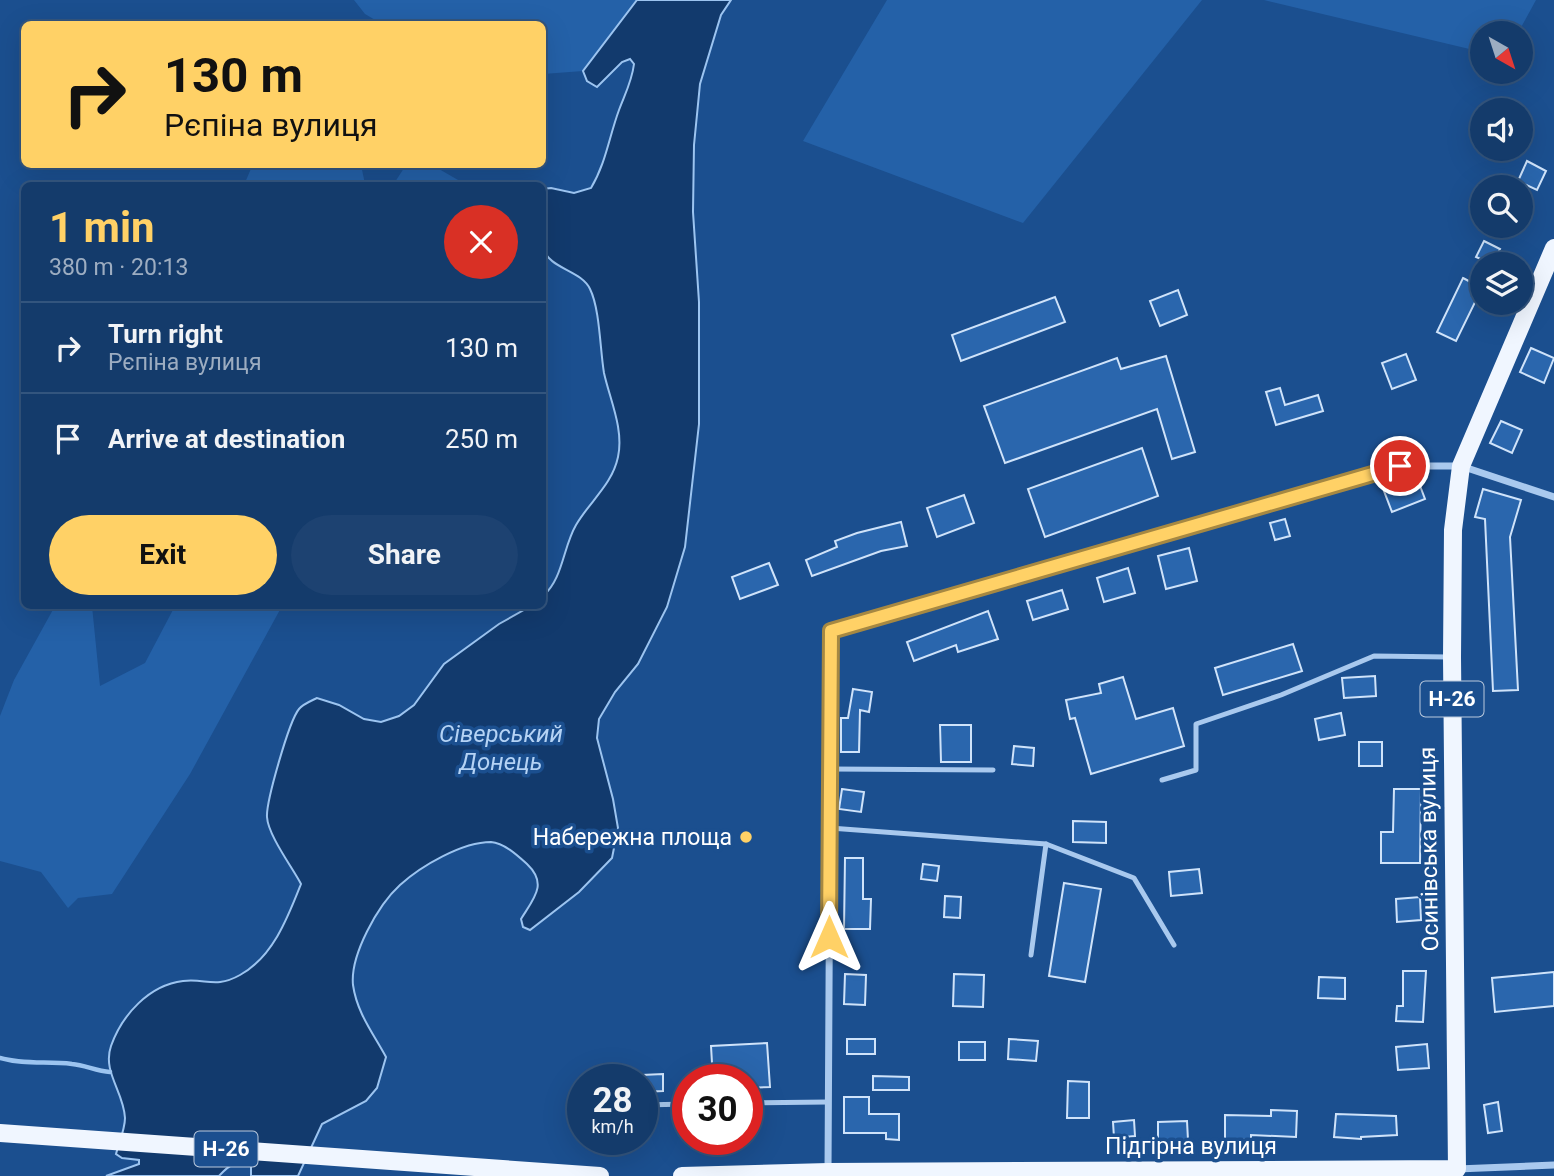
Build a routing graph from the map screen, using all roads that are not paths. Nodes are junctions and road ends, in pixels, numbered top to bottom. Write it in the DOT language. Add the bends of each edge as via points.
graph roads {
  1 [pos="1554,248"];
  2 [pos="1461,466"];
  3 [pos="1554,497"];
  4 [pos="1452,657"];
  5 [pos="830,769"];
  6 [pos="993,770"];
  7 [pos="1162,780"];
  8 [pos="830,828"];
  9 [pos="1046,844"];
  10 [pos="1174,945"];
  11 [pos="1031,955"];
  12 [pos="828,1102"];
  13 [pos="763,1103"];
  14 [pos="0,1133"];
  15 [pos="1554,1166"];
  16 [pos="1457,1172"];
  17 [pos="828,1174"];
  18 [pos="600,1176"];
  19 [pos="682,1176"];
  1 -- 2 [label="main road, Осинівська вулиця / Н-26"];
  2 -- 3 [label="street"];
  2 -- 4 [label="main road, Осинівська вулиця / Н-26" via="1453,530"];
  2 -- 5 [label="street" via="1400,466 831,631"];
  4 -- 7 [label="lane" via="1374,656 1196,724 1196,769"];
  4 -- 16 [label="main road, Осинівська вулиця / Н-26"];
  5 -- 6 [label="lane"];
  5 -- 8 [label="street"];
  8 -- 9 [label="lane"];
  8 -- 12 [label="street"];
  9 -- 10 [label="lane" via="1134,878"];
  9 -- 11 [label="lane"];
  12 -- 13 [label="lane"];
  12 -- 17 [label="street"];
  14 -- 18 [label="main road, Н-26"];
  15 -- 16 [label="street, Підгірна вулиця"];
  16 -- 17 [label="main road, Підгірна вулиця"];
  17 -- 19 [label="main road, Підгірна вулиця"];
}
